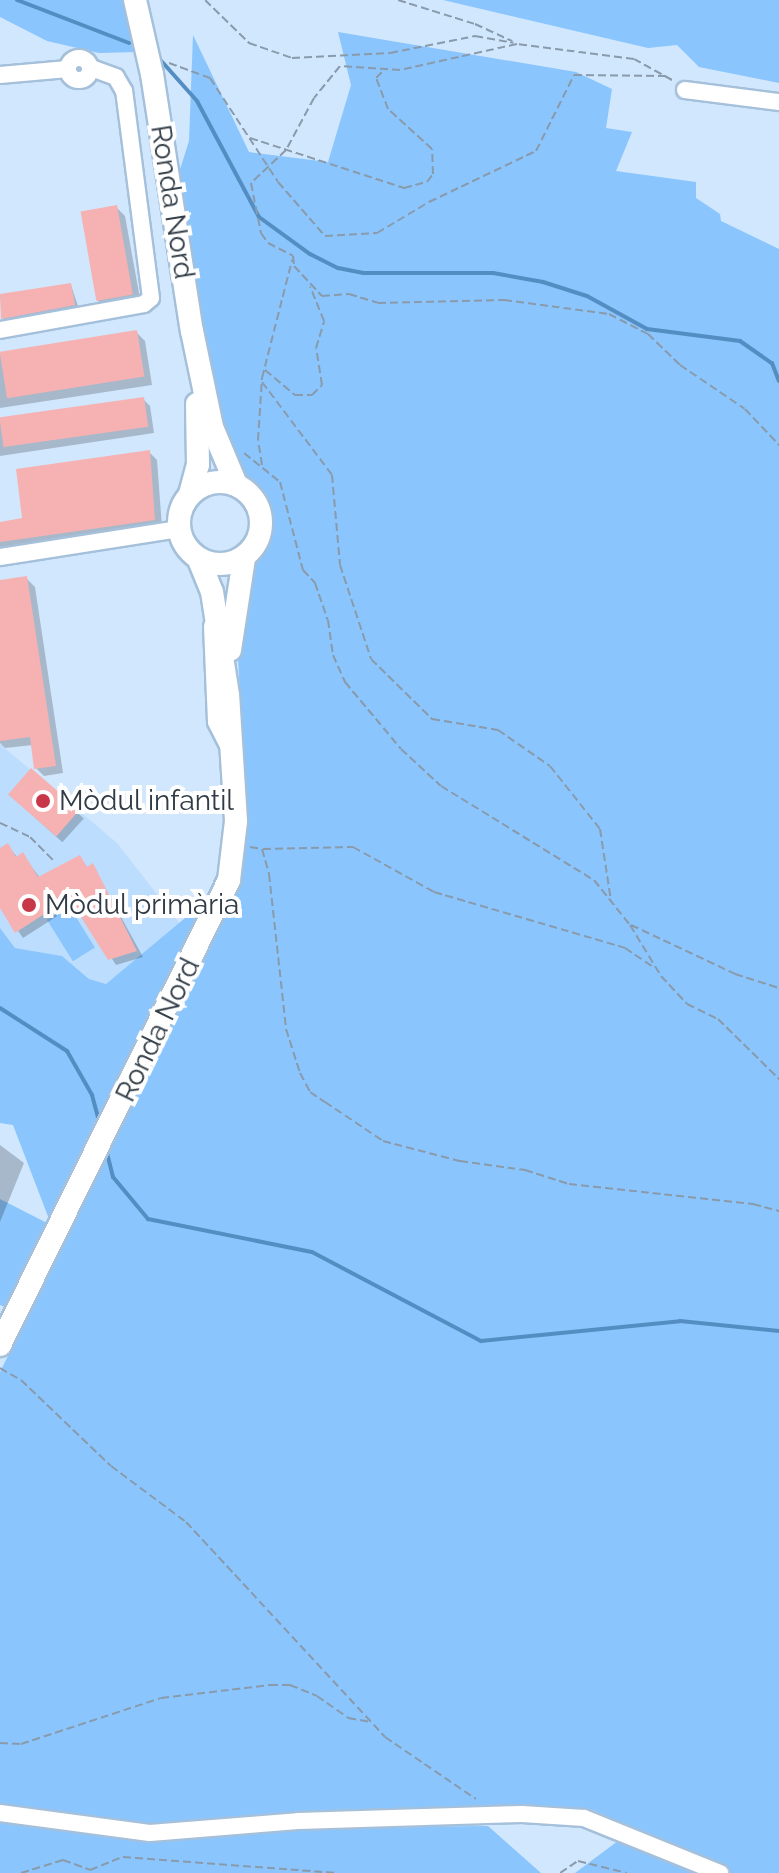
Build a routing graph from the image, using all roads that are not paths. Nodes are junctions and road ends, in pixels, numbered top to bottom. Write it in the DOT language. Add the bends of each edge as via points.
graph roads {
  1 [pos="135,0"];
  2 [pos="146,0"];
  3 [pos="151,66"];
  4 [pos="0,75"];
  5 [pos="685,90"];
  6 [pos="779,102"];
  7 [pos="0,330"];
  8 [pos="192,331"];
  9 [pos="236,484"];
  10 [pos="190,494"];
  11 [pos="179,529"];
  12 [pos="0,557"];
  13 [pos="244,558"];
  14 [pos="199,559"];
  15 [pos="215,609"];
  16 [pos="228,695"];
  17 [pos="231,752"];
  18 [pos="0,1345"];
  19 [pos="0,1813"];
  20 [pos="720,1873"];
  1 -- 3 [label="main road, Ronda Nord"];
  2 -- 3 [label="main road, Ronda Nord"];
  3 -- 8 [label="main road, Ronda Nord"];
  4 -- 7 [label="street" via="68,69 80,80 91,68 116,77 124,91 151,298 144,304"];
  5 -- 6 [label="street"];
  8 -- 9 [label="main road, Ronda Nord" via="224,461"];
  8 -- 10 [label="main road, Ronda Nord" via="199,430"];
  9 -- 10 [label="main road" via="212,482"];
  9 -- 13 [label="main road" via="256,501 261,513 259,538"];
  10 -- 11 [label="main road"];
  11 -- 12 [label="street"];
  11 -- 14 [label="main road"];
  13 -- 14 [label="main road" via="221,565"];
  13 -- 16 [label="main road, Ronda Nord"];
  14 -- 15 [label="main road, Ronda Nord"];
  15 -- 16 [label="main road, Ronda Nord"];
  15 -- 17 [label="street" via="209,637 215,712 219,735"];
  16 -- 17 [label="main road, Ronda Nord"];
  17 -- 18 [label="main road, Ronda Nord" via="235,844 222,899"];
  19 -- 20 [label="street" via="150,1833 298,1821 584,1818"];
}
